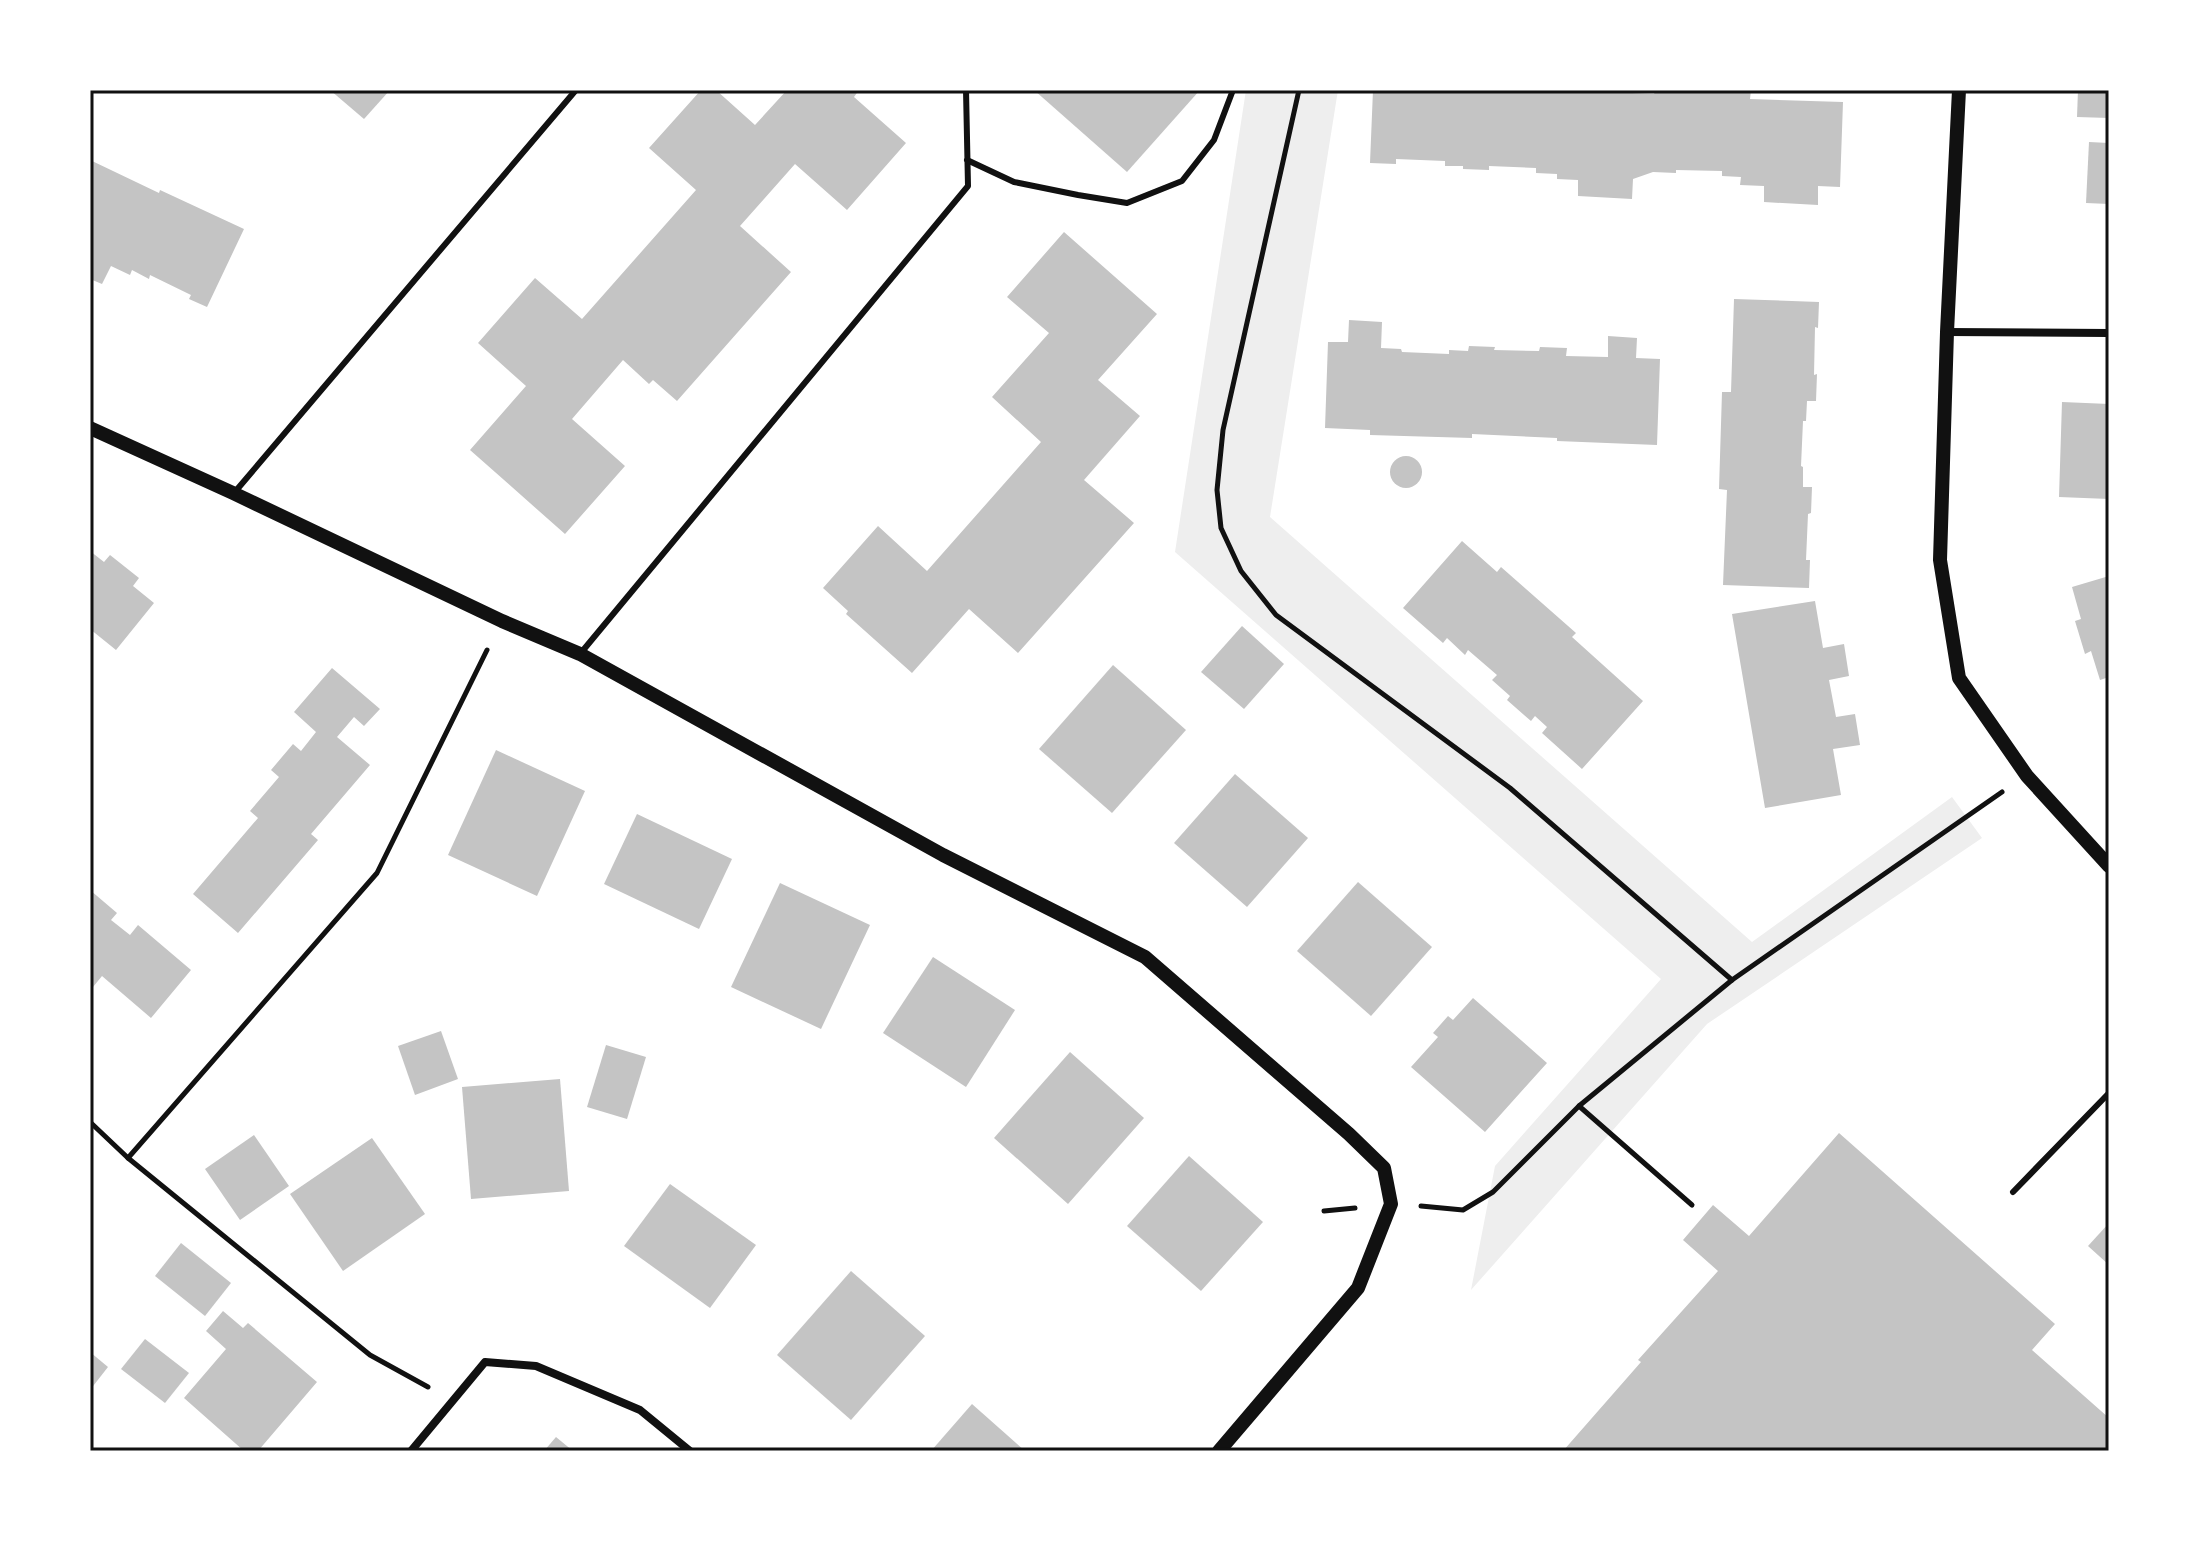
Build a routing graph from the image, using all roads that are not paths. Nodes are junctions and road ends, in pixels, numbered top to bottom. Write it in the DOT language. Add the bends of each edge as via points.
graph roads {
  1 [pos="576,90"];
  2 [pos="966,90"];
  3 [pos="1233,90"];
  4 [pos="1959,90"];
  5 [pos="967,160"];
  6 [pos="1947,332"];
  7 [pos="2109,333"];
  8 [pos="90,428"];
  9 [pos="233,493"];
  10 [pos="580,654"];
  11 [pos="2109,866"];
  12 [pos="2109,1093"];
  13 [pos="2013,1192"];
  14 [pos="411,1451"];
  15 [pos="690,1451"];
  16 [pos="1219,1451"];
  1 -- 9 [label="lane"];
  2 -- 5 [label="lane"];
  3 -- 5 [label="lane" via="1214,140 1182,181 1127,203 1014,182"];
  4 -- 6 [label="street"];
  5 -- 10 [label="lane" via="968,186"];
  6 -- 7 [label="street"];
  6 -- 11 [label="street" via="1940,560 1959,678 2027,776"];
  8 -- 9 [label="street"];
  9 -- 10 [label="street"];
  10 -- 16 [label="street" via="943,855 1145,957 1384,1168 1391,1204 1358,1288"];
  12 -- 13 [label="lane"];
  14 -- 15 [label="street" via="485,1362 536,1366 640,1410"];
}
